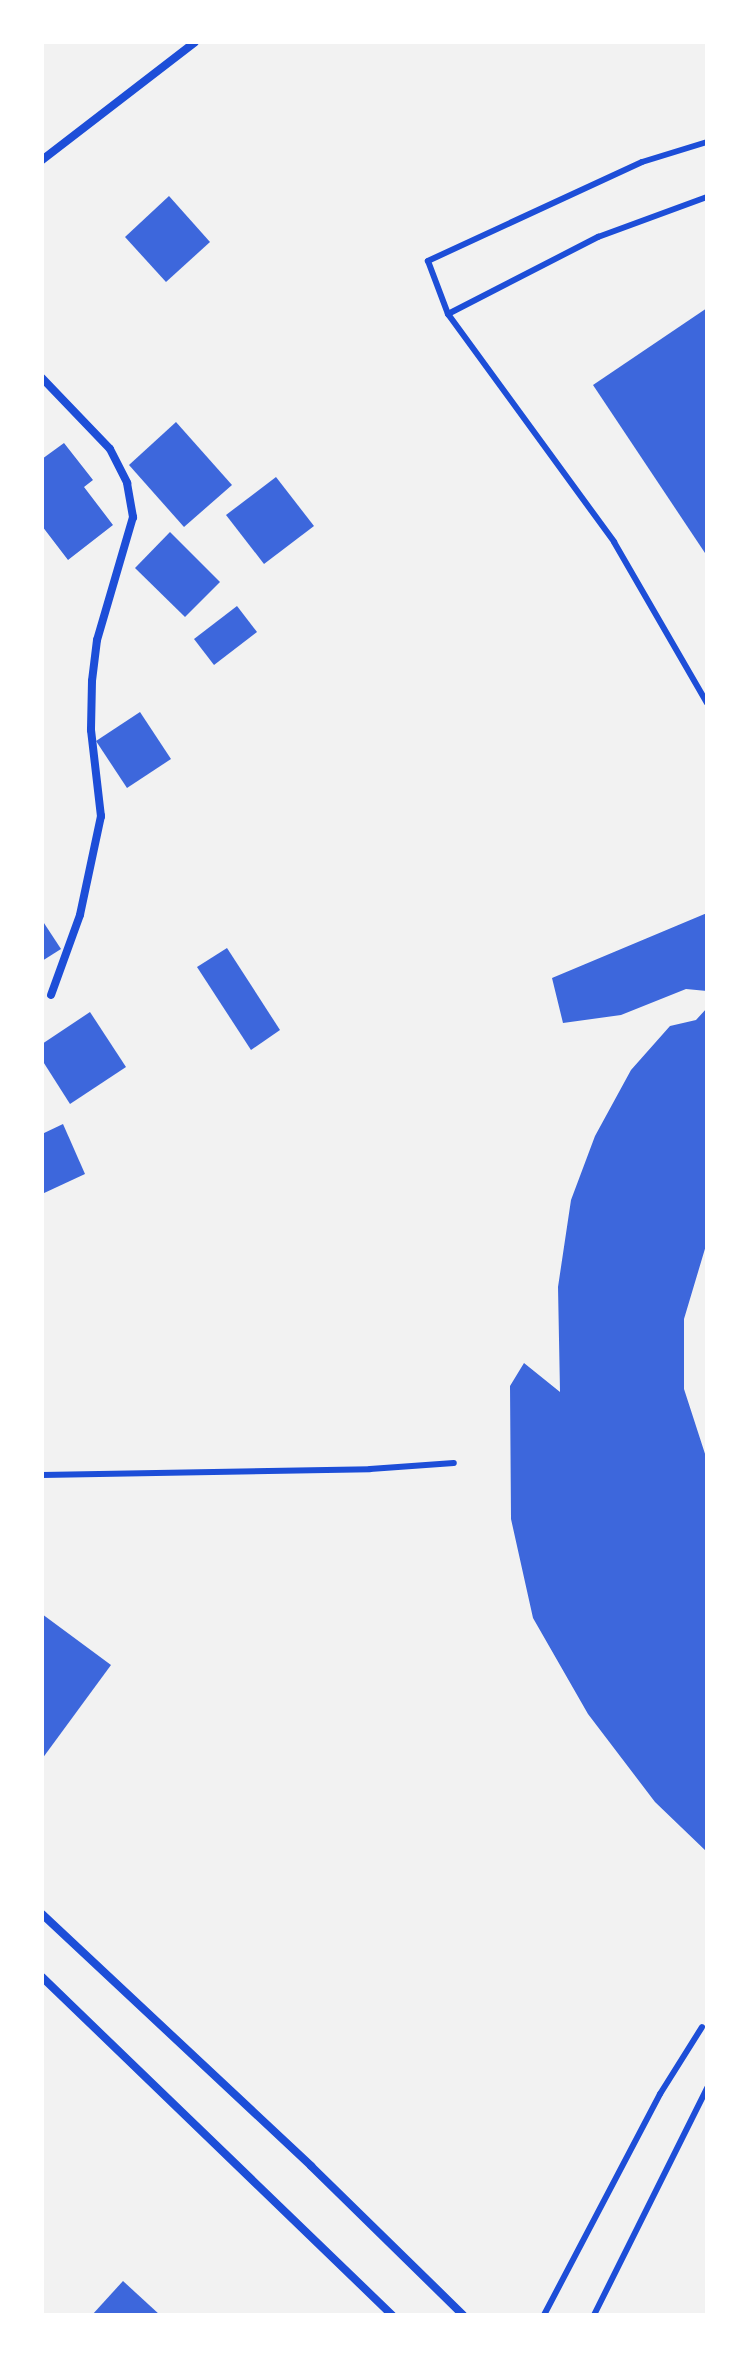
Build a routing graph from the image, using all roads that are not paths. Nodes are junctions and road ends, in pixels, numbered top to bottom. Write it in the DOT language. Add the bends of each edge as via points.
graph roads {
  1 [pos="195,42"];
  2 [pos="707,142"];
  3 [pos="42,160"];
  4 [pos="707,197"];
  5 [pos="448,314"];
  6 [pos="42,378"];
  7 [pos="707,703"];
  8 [pos="51,995"];
  9 [pos="454,1463"];
  10 [pos="42,1475"];
  11 [pos="42,1914"];
  12 [pos="42,1977"];
  13 [pos="702,2027"];
  14 [pos="707,2088"];
  15 [pos="392,2315"];
  16 [pos="463,2315"];
  17 [pos="544,2315"];
  18 [pos="594,2315"];
  1 -- 3 [label="street"];
  2 -- 5 [label="lane" via="642,162 431,257 429,267"];
  4 -- 5 [label="lane" via="598,237"];
  5 -- 7 [label="lane" via="614,542"];
  6 -- 8 [label="street" via="110,449 127,483 133,517 97,640 92,681 91,730 101,816 80,915"];
  9 -- 10 [label="lane"];
  11 -- 16 [label="street"];
  12 -- 15 [label="street"];
  13 -- 17 [label="lane" via="660,2094"];
  14 -- 18 [label="lane"];
}
